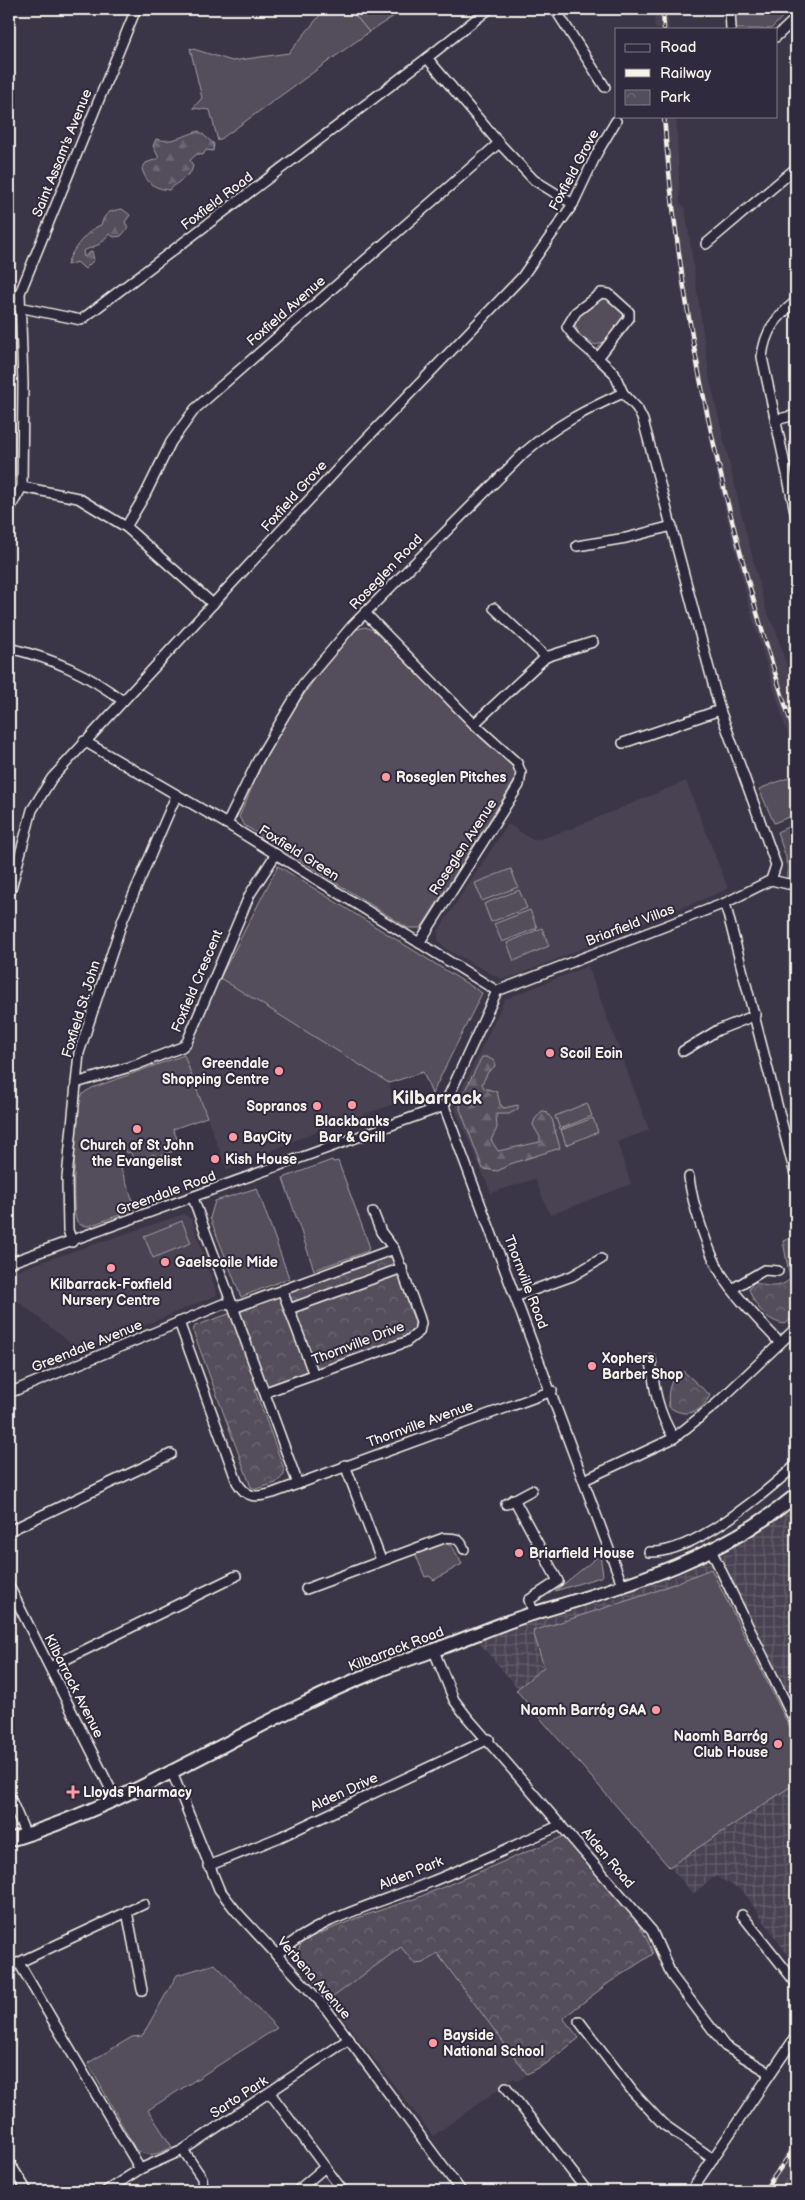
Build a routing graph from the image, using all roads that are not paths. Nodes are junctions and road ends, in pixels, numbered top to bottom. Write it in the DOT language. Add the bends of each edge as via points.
graph roads {
  1 [pos="136,9"];
  2 [pos="489,9"];
  3 [pos="555,9"];
  4 [pos="730,9"];
  5 [pos="796,18"];
  6 [pos="731,28"];
  7 [pos="778,35"];
  8 [pos="427,58"];
  9 [pos="605,87"];
  10 [pos="616,120"];
  11 [pos="499,143"];
  12 [pos="796,168"];
  13 [pos="573,204"];
  14 [pos="706,244"];
  15 [pos="796,301"];
  16 [pos="9,305"];
  17 [pos="20,309"];
  18 [pos="598,358"];
  19 [pos="623,393"];
  20 [pos="796,416"];
  21 [pos="775,420"];
  22 [pos="22,487"];
  23 [pos="9,510"];
  24 [pos="796,516"];
  25 [pos="672,526"];
  26 [pos="126,527"];
  27 [pos="577,546"];
  28 [pos="213,604"];
  29 [pos="494,608"];
  30 [pos="365,613"];
  31 [pos="593,642"];
  32 [pos="9,648"];
  33 [pos="546,657"];
  34 [pos="123,701"];
  35 [pos="720,710"];
  36 [pos="474,724"];
  37 [pos="84,741"];
  38 [pos="623,743"];
  39 [pos="176,796"];
  40 [pos="227,824"];
  41 [pos="276,854"];
  42 [pos="771,880"];
  43 [pos="796,883"];
  44 [pos="9,896"];
  45 [pos="725,903"];
  46 [pos="419,943"];
  47 [pos="497,991"];
  48 [pos="756,1015"];
  49 [pos="683,1051"];
  50 [pos="76,1083"];
  51 [pos="444,1106"];
  52 [pos="689,1177"];
  53 [pos="796,1178"];
  54 [pos="193,1198"];
  55 [pos="373,1212"];
  56 [pos="72,1242"];
  57 [pos="394,1249"];
  58 [pos="601,1259"];
  59 [pos="9,1263"];
  60 [pos="402,1268"];
  61 [pos="778,1271"];
  62 [pos="732,1289"];
  63 [pos="282,1290"];
  64 [pos="516,1296"];
  65 [pos="231,1305"];
  66 [pos="289,1309"];
  67 [pos="180,1322"];
  68 [pos="796,1328"];
  69 [pos="780,1343"];
  70 [pos="651,1360"];
  71 [pos="314,1375"];
  72 [pos="552,1391"];
  73 [pos="266,1392"];
  74 [pos="9,1393"];
  75 [pos="674,1438"];
  76 [pos="171,1454"];
  77 [pos="345,1465"];
  78 [pos="796,1465"];
  79 [pos="584,1480"];
  80 [pos="298,1484"];
  81 [pos="532,1490"];
  82 [pos="796,1495"];
  83 [pos="514,1499"];
  84 [pos="506,1504"];
  85 [pos="9,1531"];
  86 [pos="464,1549"];
  87 [pos="711,1550"];
  88 [pos="649,1552"];
  89 [pos="380,1560"];
  90 [pos="236,1576"];
  91 [pos="9,1586"];
  92 [pos="623,1587"];
  93 [pos="306,1589"];
  94 [pos="534,1614"];
  95 [pos="434,1651"];
  96 [pos="50,1667"];
  97 [pos="795,1718"];
  98 [pos="488,1739"];
  99 [pos="171,1770"];
  100 [pos="9,1795"];
  101 [pos="115,1798"];
  102 [pos="561,1825"];
  103 [pos="26,1835"];
  104 [pos="9,1840"];
  105 [pos="208,1866"];
  106 [pos="144,1904"];
  107 [pos="127,1911"];
  108 [pos="742,1915"];
  109 [pos="276,1955"];
  110 [pos="19,1963"];
  111 [pos="9,1967"];
  112 [pos="796,1983"];
  113 [pos="142,1990"];
  114 [pos="579,2022"];
  115 [pos="796,2036"];
  116 [pos="348,2039"];
  117 [pos="770,2073"];
  118 [pos="506,2087"];
  119 [pos="270,2093"];
  120 [pos="183,2150"];
  121 [pos="713,2159"];
  122 [pos="9,2162"];
  123 [pos="324,2168"];
  124 [pos="140,2169"];
  125 [pos="27,2191"];
  126 [pos="106,2191"];
  127 [pos="203,2191"];
  128 [pos="297,2191"];
  129 [pos="343,2191"];
  130 [pos="462,2191"];
  131 [pos="587,2191"];
  132 [pos="691,2191"];
  1 -- 17 [label="street, Saint Assam's Avenue" via="20,293"];
  2 -- 8 [label="street, Foxfield Road"];
  3 -- 9 [label="street"];
  4 -- 6 [label="street"];
  5 -- 7 [label="street"];
  8 -- 11 [label="street"];
  8 -- 17 [label="street, Foxfield Road" via="81,320"];
  10 -- 13 [label="street, Foxfield Grove"];
  11 -- 13 [label="street" via="534,180"];
  11 -- 26 [label="street, Foxfield Avenue" via="195,409 171,442"];
  12 -- 14 [label="street"];
  13 -- 28 [label="street, Foxfield Grove" via="522,277 404,398"];
  15 -- 21 [label="street" via="776,318 767,331 764,344 762,357"];
  16 -- 17 [label="street, Foxfield Road"];
  17 -- 22 [label="street, Saint Assam's Avenue"];
  18 -- 18 [label="street" via="629,318 630,312 609,294 601,293 576,312 568,327 576,339"];
  18 -- 19 [label="street" via="614,373"];
  19 -- 25 [label="street" via="643,420"];
  19 -- 30 [label="street, Roseglen Road" via="578,414 530,447"];
  20 -- 21 [label="street"];
  21 -- 24 [label="street"];
  22 -- 23 [label="street"];
  22 -- 26 [label="street" via="78,498"];
  25 -- 27 [label="street"];
  25 -- 35 [label="street"];
  26 -- 28 [label="street"];
  28 -- 34 [label="street, Foxfield Grove"];
  29 -- 33 [label="street"];
  30 -- 36 [label="street, Roseglen Avenue"];
  30 -- 40 [label="street, Roseglen Road" via="303,684 258,760"];
  31 -- 33 [label="street"];
  32 -- 34 [label="street" via="66,665"];
  33 -- 36 [label="street"];
  34 -- 37 [label="street, Foxfield Grove"];
  35 -- 38 [label="street"];
  35 -- 42 [label="street" via="776,865"];
  36 -- 46 [label="street, Roseglen Avenue" via="517,763 521,779"];
  37 -- 39 [label="street, Foxfield Green"];
  37 -- 44 [label="street, Foxfield Grove" via="52,778 32,810"];
  39 -- 40 [label="street, Foxfield Green"];
  39 -- 50 [label="street, Foxfield St. John" via="123,919 79,1053"];
  40 -- 41 [label="street, Foxfield Green"];
  41 -- 46 [label="street, Foxfield Green"];
  41 -- 50 [label="street, Foxfield Crescent" via="250,894 187,1042 182,1047 136,1065"];
  42 -- 43 [label="street"];
  42 -- 45 [label="street, Briarfield Villas"];
  45 -- 47 [label="street, Briarfield Villas"];
  45 -- 48 [label="street"];
  46 -- 47 [label="street, Foxfield Green"];
  47 -- 51 [label="street"];
  48 -- 49 [label="street" via="718,1030"];
  48 -- 53 [label="street"];
  50 -- 56 [label="street, Foxfield St. John" via="67,1178 68,1230"];
  51 -- 54 [label="street, Greendale Road"];
  51 -- 64 [label="street, Thornville Road"];
  52 -- 62 [label="street" via="694,1203 716,1264"];
  54 -- 56 [label="street, Greendale Road"];
  54 -- 65 [label="street"];
  55 -- 57 [label="street, Thornville Drive" via="381,1232"];
  56 -- 59 [label="street, Greendale Road"];
  57 -- 60 [label="street, Thornville Drive"];
  57 -- 63 [label="street, Greendale Avenue"];
  58 -- 64 [label="street" via="572,1276"];
  60 -- 66 [label="street"];
  60 -- 71 [label="street, Thornville Drive" via="421,1323 419,1332 406,1342"];
  61 -- 62 [label="street" via="764,1270"];
  62 -- 69 [label="street"];
  63 -- 65 [label="street, Greendale Avenue" via="239,1306"];
  63 -- 66 [label="street"];
  64 -- 72 [label="street, Thornville Road"];
  65 -- 67 [label="street, Greendale Avenue" via="223,1304"];
  65 -- 73 [label="street"];
  66 -- 71 [label="street"];
  67 -- 74 [label="street, Greendale Avenue"];
  67 -- 80 [label="street, Thornville Avenue" via="242,1490 262,1497"];
  68 -- 69 [label="street"];
  69 -- 75 [label="street" via="716,1404"];
  70 -- 75 [label="street" via="654,1394"];
  71 -- 73 [label="street, Thornville Drive"];
  72 -- 77 [label="street, Thornville Avenue"];
  72 -- 79 [label="street, Thornville Road"];
  73 -- 80 [label="street"];
  75 -- 79 [label="street"];
  76 -- 85 [label="street"];
  77 -- 80 [label="street, Thornville Avenue"];
  77 -- 89 [label="street"];
  78 -- 88 [label="street" via="746,1508 712,1529 666,1551"];
  79 -- 92 [label="street, Thornville Road"];
  81 -- 83 [label="street"];
  82 -- 87 [label="main road, Kilbarrack Road" via="756,1524"];
  83 -- 84 [label="street"];
  83 -- 94 [label="street" via="558,1581 529,1600"];
  86 -- 89 [label="street" via="456,1538 444,1538"];
  87 -- 92 [label="main road, Kilbarrack Road"];
  87 -- 97 [label="street"];
  89 -- 93 [label="street"];
  90 -- 96 [label="street"];
  91 -- 96 [label="street, Kilbarrack Avenue"];
  92 -- 94 [label="main road, Kilbarrack Road"];
  94 -- 95 [label="main road, Kilbarrack Road"];
  95 -- 98 [label="street, Alden Road" via="454,1700"];
  95 -- 99 [label="main road, Kilbarrack Road" via="336,1688"];
  96 -- 101 [label="street, Kilbarrack Avenue"];
  98 -- 102 [label="street, Alden Road"];
  98 -- 105 [label="street, Alden Drive" via="280,1837"];
  99 -- 101 [label="main road, Kilbarrack Road"];
  99 -- 105 [label="street, Verbena Avenue"];
  100 -- 103 [label="street"];
  101 -- 103 [label="main road, Kilbarrack Road"];
  102 -- 109 [label="street, Alden Park" via="429,1883 334,1918 302,1935"];
  102 -- 117 [label="street, Alden Road" via="652,1930 672,1976 725,2046"];
  103 -- 104 [label="main road, Kilbarrack Road"];
  105 -- 109 [label="street, Verbena Avenue" via="219,1889"];
  106 -- 107 [label="street"];
  107 -- 110 [label="street"];
  107 -- 113 [label="street"];
  108 -- 112 [label="street"];
  109 -- 116 [label="street, Verbena Avenue" via="324,2006"];
  110 -- 111 [label="street"];
  110 -- 124 [label="street"];
  114 -- 121 [label="street" via="633,2092 663,2124"];
  115 -- 117 [label="street"];
  116 -- 119 [label="street, Sarto Park"];
  116 -- 130 [label="street, Verbena Avenue"];
  117 -- 121 [label="street"];
  118 -- 131 [label="street"];
  119 -- 120 [label="street, Sarto Park"];
  119 -- 123 [label="street"];
  120 -- 124 [label="street, Sarto Park"];
  120 -- 127 [label="street" via="202,2178"];
  121 -- 132 [label="street"];
  122 -- 125 [label="street"];
  123 -- 128 [label="street"];
  123 -- 129 [label="street"];
  124 -- 126 [label="street, Sarto Park"];
}
